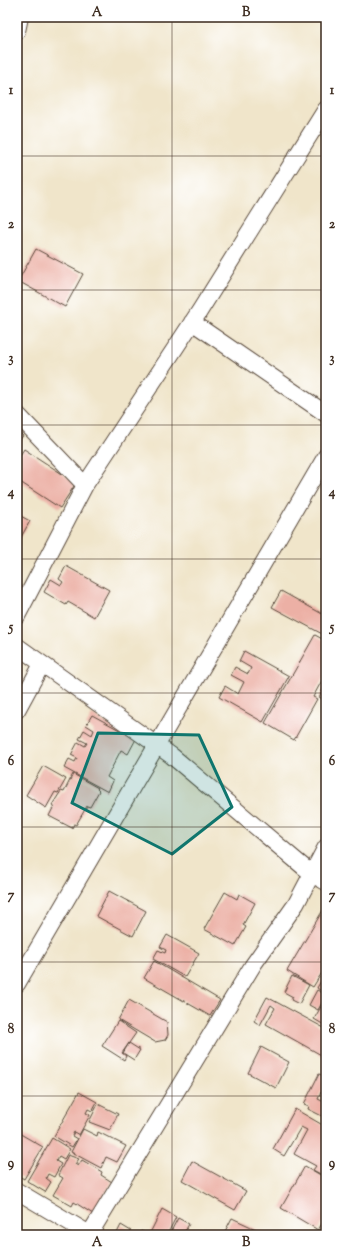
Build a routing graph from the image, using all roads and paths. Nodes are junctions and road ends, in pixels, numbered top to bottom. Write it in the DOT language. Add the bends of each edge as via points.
graph roads {
  1 [pos="20,17"];
  2 [pos="17,31"];
  3 [pos="326,109"];
  4 [pos="192,322"];
  5 [pos="17,414"];
  6 [pos="326,414"];
  7 [pos="326,456"];
  8 [pos="85,485"];
  9 [pos="17,616"];
  10 [pos="17,646"];
  11 [pos="42,664"];
  12 [pos="17,710"];
  13 [pos="156,745"];
  14 [pos="326,847"];
  15 [pos="312,874"];
  16 [pos="326,882"];
  17 [pos="17,984"];
  18 [pos="17,1192"];
  19 [pos="90,1235"];
  1 -- 2 [label="street"];
  3 -- 4 [label="street"];
  4 -- 6 [label="street"];
  4 -- 8 [label="street"];
  5 -- 8 [label="street"];
  7 -- 13 [label="street"];
  8 -- 9 [label="street"];
  10 -- 11 [label="street"];
  11 -- 12 [label="street"];
  11 -- 13 [label="street"];
  13 -- 15 [label="street"];
  13 -- 17 [label="street"];
  14 -- 15 [label="street"];
  15 -- 16 [label="street"];
  15 -- 19 [label="street" via="296,904 253,965"];
  18 -- 19 [label="street"];
}
